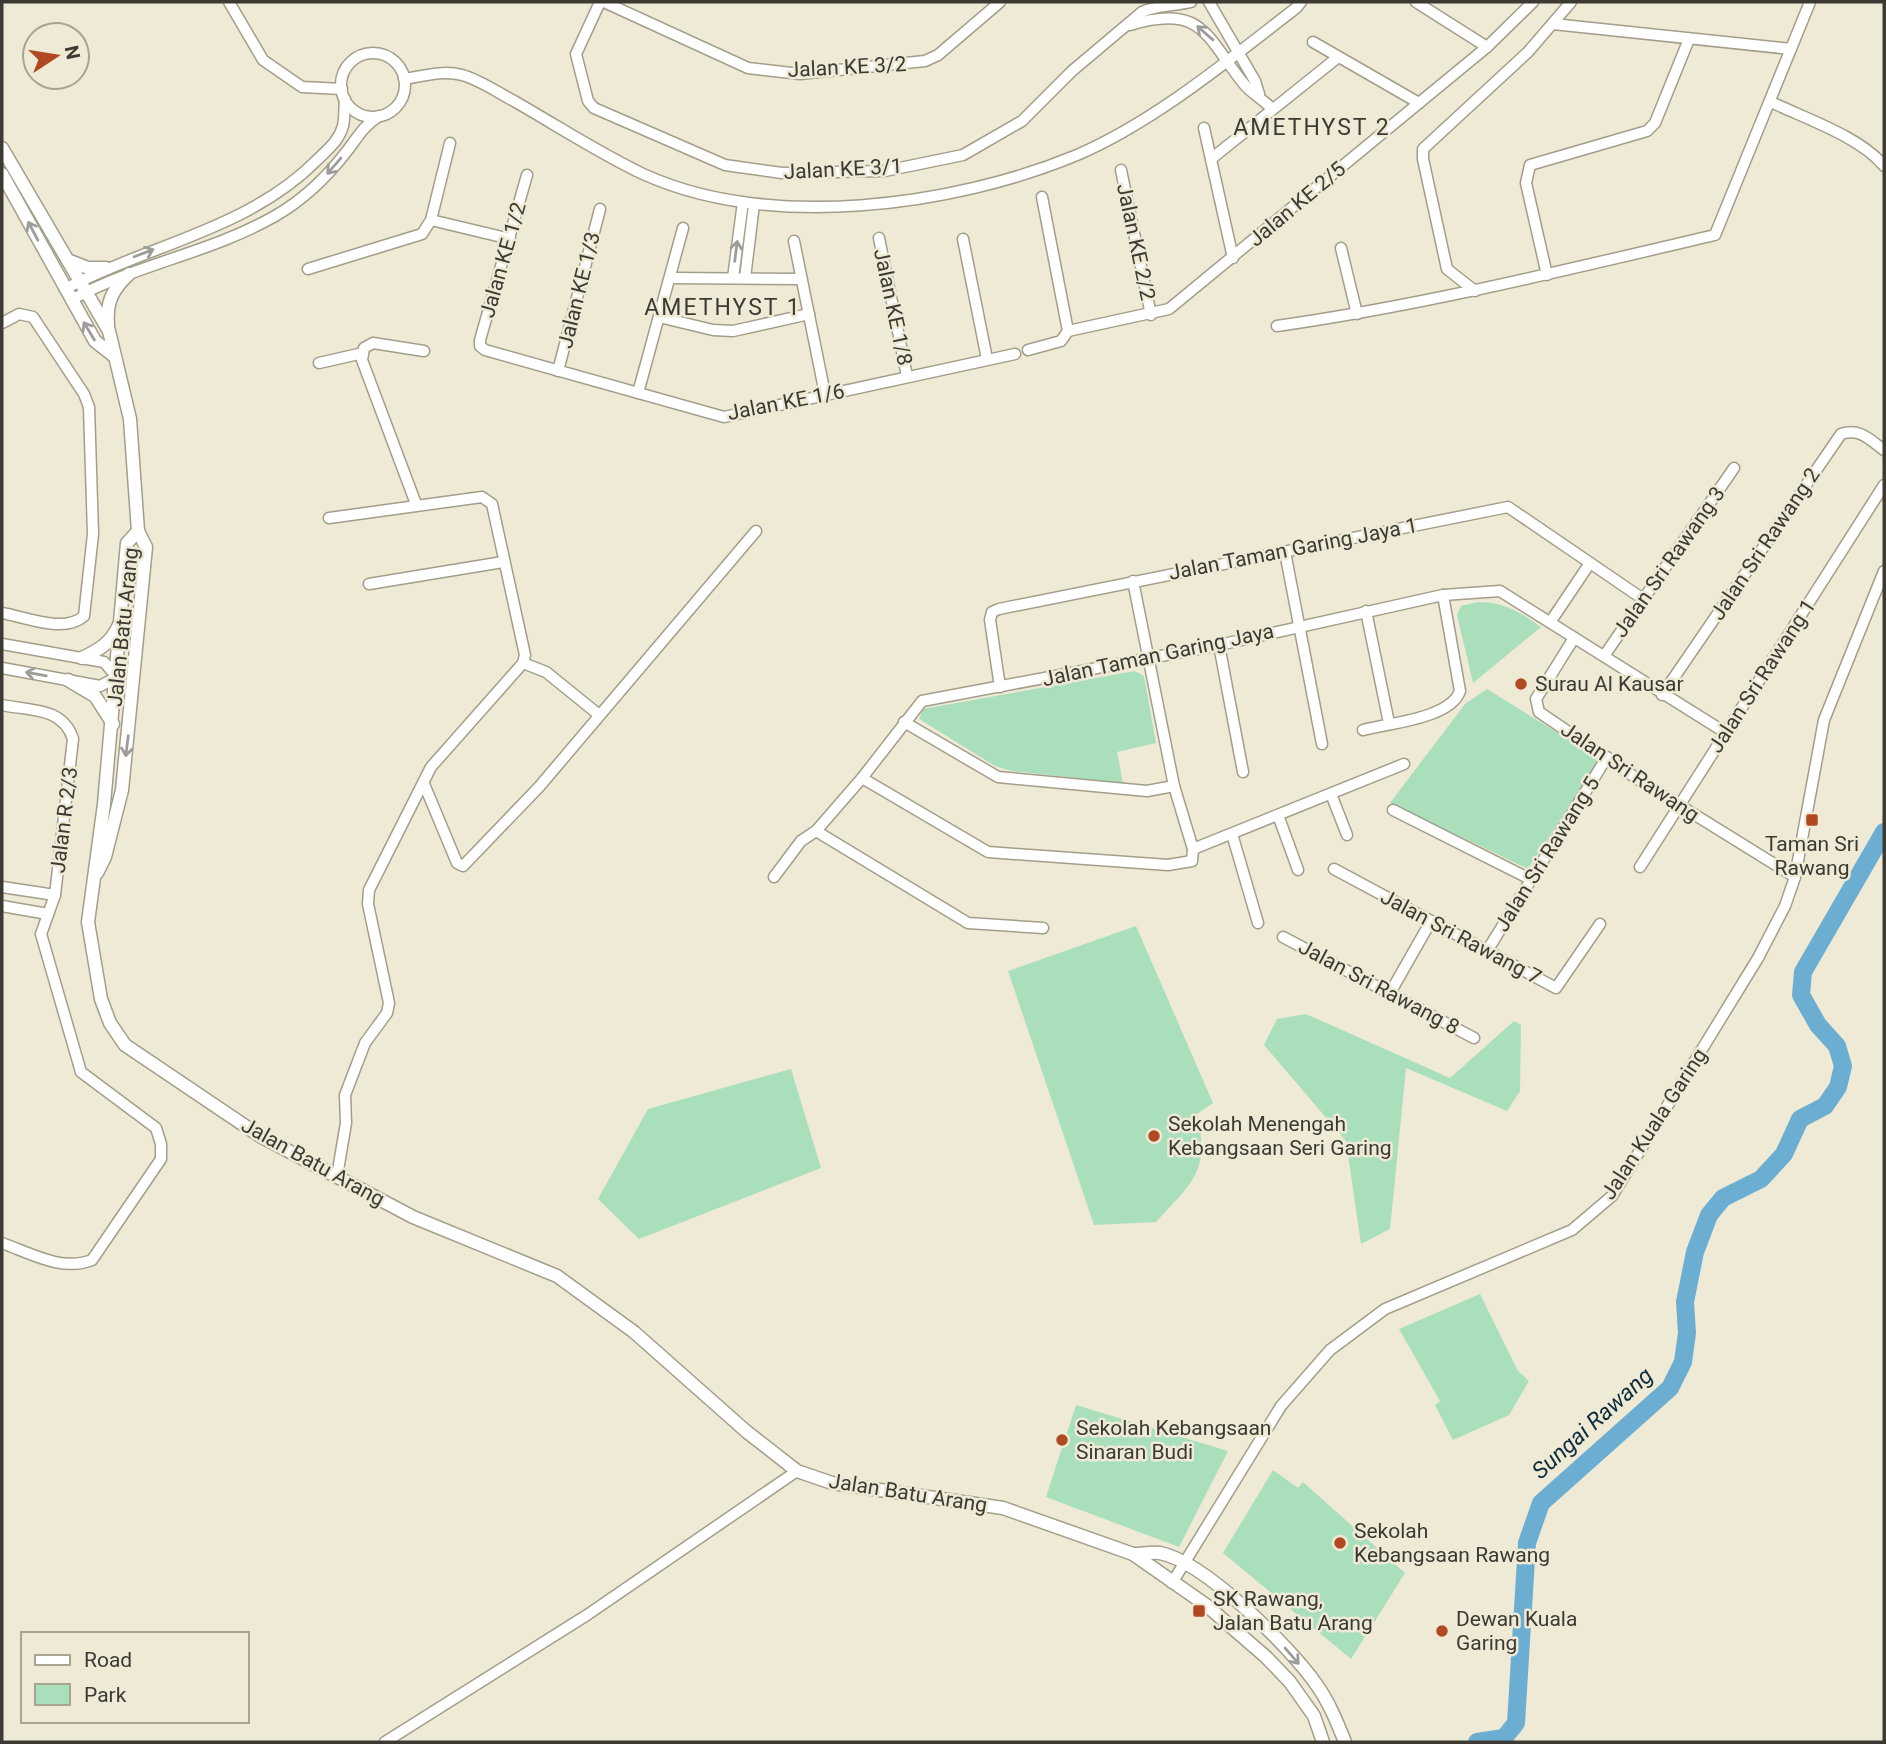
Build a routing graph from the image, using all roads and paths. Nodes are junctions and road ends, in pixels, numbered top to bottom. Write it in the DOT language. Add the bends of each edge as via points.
graph roads {
  1 [pos="229,2"];
  2 [pos="602,2"];
  3 [pos="1000,2"];
  4 [pos="1191,2"];
  5 [pos="1209,2"];
  6 [pos="1301,2"];
  7 [pos="1416,2"];
  8 [pos="1533,2"];
  9 [pos="1571,2"];
  10 [pos="1810,2"];
  11 [pos="1553,24"];
  12 [pos="1124,27"];
  13 [pos="1689,40"];
  14 [pos="1314,42"];
  15 [pos="1487,47"];
  16 [pos="1791,49"];
  17 [pos="1238,53"];
  18 [pos="1337,58"];
  19 [pos="1227,61"];
  20 [pos="404,79"];
  21 [pos="343,94"];
  22 [pos="1259,94"];
  23 [pos="1771,102"];
  24 [pos="1419,103"];
  25 [pos="1272,110"];
  26 [pos="379,116"];
  27 [pos="1204,128"];
  28 [pos="450,143"];
  29 [pos="2,148"];
  30 [pos="1211,159"];
  31 [pos="1884,166"];
  32 [pos="1121,170"];
  33 [pos="2,174"];
  34 [pos="527,174"];
  35 [pos="1042,197"];
  36 [pos="748,203"];
  37 [pos="600,209"];
  38 [pos="431,220"];
  39 [pos="683,228"];
  40 [pos="879,238"];
  41 [pos="510,239"];
  42 [pos="962,239"];
  43 [pos="794,241"];
  44 [pos="1341,248"];
  45 [pos="1233,258"];
  46 [pos="70,261"];
  47 [pos="106,268"];
  48 [pos="308,269"];
  49 [pos="129,274"];
  50 [pos="1546,275"];
  51 [pos="671,278"];
  52 [pos="733,278"];
  53 [pos="746,278"];
  54 [pos="801,279"];
  55 [pos="84,286"];
  56 [pos="1475,291"];
  57 [pos="68,295"];
  58 [pos="809,314"];
  59 [pos="1357,314"];
  60 [pos="1151,315"];
  61 [pos="659,317"];
  62 [pos="2,323"];
  63 [pos="1277,326"];
  64 [pos="108,331"];
  65 [pos="1068,331"];
  66 [pos="480,346"];
  67 [pos="1028,350"];
  68 [pos="424,351"];
  69 [pos="363,353"];
  70 [pos="1015,354"];
  71 [pos="114,356"];
  72 [pos="987,359"];
  73 [pos="319,363"];
  74 [pos="558,371"];
  75 [pos="908,376"];
  76 [pos="638,393"];
  77 [pos="825,394"];
  78 [pos="1884,450"];
  79 [pos="1734,468"];
  80 [pos="1884,485"];
  81 [pos="416,504"];
  82 [pos="329,518"];
  83 [pos="138,531"];
  84 [pos="756,531"];
  85 [pos="1285,552"];
  86 [pos="503,562"];
  87 [pos="1590,563"];
  88 [pos="1884,571"];
  89 [pos="1133,581"];
  90 [pos="369,584"];
  91 [pos="1443,595"];
  92 [pos="1643,599"];
  93 [pos="1366,611"];
  94 [pos="2,612"];
  95 [pos="121,621"];
  96 [pos="1551,621"];
  97 [pos="1297,626"];
  98 [pos="1574,638"];
  99 [pos="2,643"];
  100 [pos="1219,645"];
  101 [pos="137,655"];
  102 [pos="1604,656"];
  103 [pos="82,658"];
  104 [pos="1148,659"];
  105 [pos="523,663"];
  106 [pos="2,668"];
  107 [pos="117,677"];
  108 [pos="68,680"];
  109 [pos="1000,687"];
  110 [pos="1662,695"];
  111 [pos="132,702"];
  112 [pos="2,705"];
  113 [pos="598,714"];
  114 [pos="904,722"];
  115 [pos="1389,723"];
  116 [pos="113,724"];
  117 [pos="1363,730"];
  118 [pos="1726,733"];
  119 [pos="1322,744"];
  120 [pos="1607,757"];
  121 [pos="1404,764"];
  122 [pos="1243,772"];
  123 [pos="862,778"];
  124 [pos="424,784"];
  125 [pos="1174,786"];
  126 [pos="1331,794"];
  127 [pos="1679,806"];
  128 [pos="1393,810"];
  129 [pos="1278,815"];
  130 [pos="816,831"];
  131 [pos="1232,834"];
  132 [pos="1347,835"];
  133 [pos="1193,849"];
  134 [pos="1640,867"];
  135 [pos="1334,869"];
  136 [pos="1298,870"];
  137 [pos="774,877"];
  138 [pos="1796,877"];
  139 [pos="1530,879"];
  140 [pos="94,880"];
  141 [pos="2,887"];
  142 [pos="55,895"];
  143 [pos="2,906"];
  144 [pos="48,914"];
  145 [pos="1431,921"];
  146 [pos="1258,923"];
  147 [pos="1600,924"];
  148 [pos="1043,928"];
  149 [pos="1283,937"];
  150 [pos="1487,951"];
  151 [pos="1390,993"];
  152 [pos="1474,1038"];
  153 [pos="337,1176"];
  154 [pos="2,1243"];
  155 [pos="797,1471"];
  156 [pos="1133,1554"];
  157 [pos="1185,1564"];
  158 [pos="1172,1583"];
  159 [pos="1344,1740"];
  160 [pos="385,1742"];
  161 [pos="1323,1742"];
  1 -- 21 [label="street" via="263,60 302,87"];
  2 -- 3 [label="street, Jalan KE 3/2" via="738,64 800,74 925,61"];
  2 -- 12 [label="street, Jalan KE 3/1" via="576,54 594,108 725,165 782,173 885,171 963,155 1022,121"];
  4 -- 12 [label="street, Jalan KE 3/1" via="1153,7"];
  5 -- 17 [label="street"];
  6 -- 17 [label="street"];
  7 -- 15 [label="street"];
  8 -- 15 [label="street, Jalan KE 2/5"];
  9 -- 11 [label="street"];
  10 -- 16 [label="street"];
  11 -- 13 [label="street"];
  11 -- 56 [label="street" via="1423,149 1447,269"];
  19 -- 12 [label="street, one-way" via="1214,40 1188,20 1162,19"];
  13 -- 16 [label="street"];
  13 -- 50 [label="street" via="1655,123 1647,131 1530,165 1526,183"];
  14 -- 18 [label="street"];
  15 -- 24 [label="street, Jalan KE 2/5"];
  16 -- 23 [label="street"];
  17 -- 19 [label="street"];
  17 -- 22 [label="street"];
  18 -- 24 [label="street"];
  18 -- 25 [label="street"];
  19 -- 22 [label="street" via="1246,87"];
  19 -- 36 [label="street" via="1077,155 989,184 875,204"];
  20 -- 21 [label="street" via="393,60 363,54 346,68"];
  20 -- 26 [label="street" via="405,89 396,107"];
  20 -- 36 [label="street" via="443,73 476,80 642,173 679,188"];
  21 -- 26 [label="street" via="359,113"];
  47 -- 21 [label="street, one-way" via="237,217 275,196 335,143 343,126"];
  22 -- 25 [label="street"];
  23 -- 31 [label="street" via="1833,131"];
  23 -- 50 [label="street" via="1715,235"];
  24 -- 45 [label="street, Jalan KE 2/5"];
  25 -- 30 [label="street"];
  26 -- 49 [label="street, one-way" via="363,127 311,191 278,215 245,233"];
  27 -- 30 [label="street"];
  28 -- 38 [label="street"];
  29 -- 46 [label="main road, Jalan Batu Arang"];
  30 -- 45 [label="street"];
  32 -- 60 [label="street, Jalan KE 2/2"];
  57 -- 33 [label="main road, one-way"];
  34 -- 41 [label="street, Jalan KE 1/2"];
  35 -- 65 [label="street"];
  52 -- 36 [label="street, one-way"];
  36 -- 53 [label="street"];
  37 -- 74 [label="street, Jalan KE 1/3"];
  38 -- 41 [label="street"];
  38 -- 48 [label="street" via="422,234"];
  39 -- 51 [label="street"];
  40 -- 75 [label="street, Jalan KE 1/8"];
  41 -- 66 [label="street, Jalan KE 1/2"];
  42 -- 72 [label="street"];
  43 -- 54 [label="street"];
  44 -- 59 [label="street"];
  45 -- 60 [label="street, Jalan KE 2/5" via="1169,309"];
  46 -- 47 [label="main road"];
  46 -- 55 [label="main road, Jalan Batu Arang"];
  47 -- 55 [label="street"];
  49 -- 55 [label="street"];
  49 -- 64 [label="main road" via="110,297"];
  50 -- 56 [label="street"];
  51 -- 52 [label="street"];
  51 -- 61 [label="street"];
  52 -- 53 [label="street"];
  53 -- 54 [label="street"];
  54 -- 58 [label="street"];
  55 -- 57 [label="street"];
  55 -- 64 [label="main road, Jalan Batu Arang"];
  56 -- 59 [label="street"];
  71 -- 57 [label="main road, one-way" via="95,341"];
  58 -- 61 [label="street" via="733,331"];
  58 -- 77 [label="street"];
  59 -- 63 [label="street"];
  60 -- 65 [label="street, Jalan KE 2/5"];
  61 -- 76 [label="street"];
  62 -- 94 [label="street" via="19,314 33,317 84,394 89,407 93,534 84,616 76,623 65,625"];
  64 -- 71 [label="main road, Jalan Batu Arang"];
  65 -- 67 [label="street" via="1061,341"];
  66 -- 74 [label="street, Jalan KE 1/6"];
  68 -- 69 [label="street" via="373,343"];
  69 -- 73 [label="street"];
  69 -- 81 [label="street"];
  70 -- 72 [label="street, Jalan KE 1/6"];
  71 -- 83 [label="main road, Jalan Batu Arang" via="130,419"];
  72 -- 75 [label="street, Jalan KE 1/6"];
  74 -- 76 [label="street, Jalan KE 1/6"];
  75 -- 77 [label="street, Jalan KE 1/6"];
  76 -- 77 [label="street, Jalan KE 1/6" via="724,417"];
  78 -- 110 [label="street, Jalan Sri Rawang 2" via="1861,433 1841,434"];
  79 -- 92 [label="street, Jalan Sri Rawang 3"];
  80 -- 118 [label="street, Jalan Sri Rawang 1"];
  81 -- 82 [label="street"];
  81 -- 86 [label="street" via="488,499"];
  83 -- 95 [label="main road, Jalan Batu Arang" via="127,543"];
  83 -- 101 [label="main road" via="146,547"];
  84 -- 113 [label="street"];
  85 -- 87 [label="street, Jalan Taman Garing Jaya 1" via="1508,507"];
  85 -- 89 [label="street, Jalan Taman Garing Jaya 1"];
  85 -- 97 [label="street"];
  86 -- 90 [label="street"];
  86 -- 105 [label="street" via="525,655"];
  87 -- 92 [label="street, Jalan Taman Garing Jaya 1"];
  87 -- 96 [label="street"];
  88 -- 138 [label="street, Jalan Kuala Garing" via="1824,720"];
  89 -- 104 [label="street"];
  89 -- 109 [label="street, Jalan Taman Garing Jaya 1" via="992,612"];
  91 -- 93 [label="street, Jalan Taman Garing Jaya"];
  91 -- 96 [label="street, Jalan Taman Garing Jaya" via="1500,591"];
  91 -- 115 [label="street" via="1460,691 1437,712"];
  92 -- 102 [label="street, Jalan Sri Rawang 3"];
  93 -- 97 [label="street, Jalan Taman Garing Jaya"];
  93 -- 115 [label="street"];
  95 -- 103 [label="main road" via="113,638"];
  95 -- 107 [label="main road, Jalan Batu Arang"];
  96 -- 98 [label="street, Jalan Taman Garing Jaya"];
  97 -- 100 [label="street, Jalan Taman Garing Jaya"];
  97 -- 119 [label="street"];
  98 -- 102 [label="street, Jalan Taman Garing Jaya"];
  98 -- 120 [label="street, Jalan Sri Rawang" via="1535,706"];
  99 -- 103 [label="street"];
  100 -- 104 [label="street, Jalan Taman Garing Jaya"];
  100 -- 122 [label="street"];
  101 -- 107 [label="main road" via="129,670"];
  101 -- 111 [label="main road"];
  102 -- 110 [label="street, Jalan Taman Garing Jaya"];
  103 -- 107 [label="street" via="104,663"];
  104 -- 109 [label="street, Jalan Taman Garing Jaya"];
  104 -- 125 [label="street"];
  105 -- 113 [label="street" via="546,672"];
  105 -- 124 [label="street" via="431,766"];
  108 -- 106 [label="street, one-way"];
  107 -- 108 [label="street" via="100,686"];
  107 -- 111 [label="main road"];
  107 -- 116 [label="main road, Jalan Batu Arang"];
  108 -- 116 [label="main road" via="95,696"];
  109 -- 114 [label="street, Jalan Taman Garing Jaya" via="922,701"];
  110 -- 118 [label="street, Jalan Taman Garing Jaya"];
  111 -- 140 [label="main road, one-way" via="122,790 105,857"];
  112 -- 142 [label="street, Jalan R 2/3" via="58,716 69,726 74,740"];
  113 -- 124 [label="street" via="539,787 463,866 457,863"];
  114 -- 123 [label="street, Jalan Taman Garing Jaya"];
  114 -- 125 [label="street" via="998,777 1147,791"];
  115 -- 117 [label="street"];
  116 -- 140 [label="main road, Jalan Batu Arang"];
  118 -- 127 [label="street, Jalan Sri Rawang 1"];
  120 -- 127 [label="street, Jalan Sri Rawang"];
  120 -- 139 [label="street, Jalan Sri Rawang 5"];
  121 -- 126 [label="street"];
  123 -- 130 [label="street, Jalan Taman Garing Jaya"];
  123 -- 133 [label="street" via="988,852 1181,863 1192,861"];
  124 -- 153 [label="street" via="369,890 389,1003 365,1043 345,1094 346,1124"];
  125 -- 133 [label="street"];
  126 -- 129 [label="street"];
  126 -- 132 [label="street"];
  127 -- 134 [label="street, Jalan Sri Rawang 1"];
  127 -- 138 [label="street, Jalan Sri Rawang"];
  128 -- 139 [label="street"];
  129 -- 131 [label="street"];
  129 -- 136 [label="street"];
  130 -- 137 [label="street, Jalan Taman Garing Jaya" via="801,841"];
  130 -- 148 [label="street" via="968,923"];
  131 -- 133 [label="street"];
  131 -- 146 [label="street"];
  135 -- 145 [label="street, Jalan Sri Rawang 7"];
  138 -- 157 [label="street, Jalan Kuala Garing" via="1758,958 1612,1196 1572,1230 1385,1309 1330,1350 1281,1406"];
  139 -- 150 [label="street, Jalan Sri Rawang 5"];
  140 -- 153 [label="main road, Jalan Batu Arang" via="88,922 101,999 125,1045 260,1136"];
  141 -- 142 [label="street"];
  142 -- 144 [label="street, Jalan R 2/3"];
  143 -- 144 [label="street"];
  144 -- 154 [label="street, Jalan R 2/3" via="41,934 81,1072 156,1128 161,1159 92,1260 78,1266 63,1265"];
  145 -- 150 [label="street, Jalan Sri Rawang 7"];
  145 -- 151 [label="street"];
  147 -- 150 [label="street, Jalan Sri Rawang 7" via="1556,988"];
  149 -- 151 [label="street, Jalan Sri Rawang 8"];
  151 -- 152 [label="street, Jalan Sri Rawang 8"];
  153 -- 155 [label="main road, Jalan Batu Arang" via="414,1217 557,1276 634,1332"];
  155 -- 156 [label="main road, Jalan Batu Arang" via="843,1485 1003,1507"];
  155 -- 160 [label="street" via="587,1615"];
  156 -- 157 [label="main road, Jalan Batu Arang" via="1160,1553"];
  156 -- 158 [label="main road, Jalan Batu Arang"];
  157 -- 158 [label="street, Jalan Kuala Garing"];
  157 -- 159 [label="main road, Jalan Batu Arang, one-way" via="1220,1588 1285,1647 1316,1683"];
  158 -- 161 [label="main road, Jalan Batu Arang" via="1237,1630 1290,1682 1314,1716"];
}
